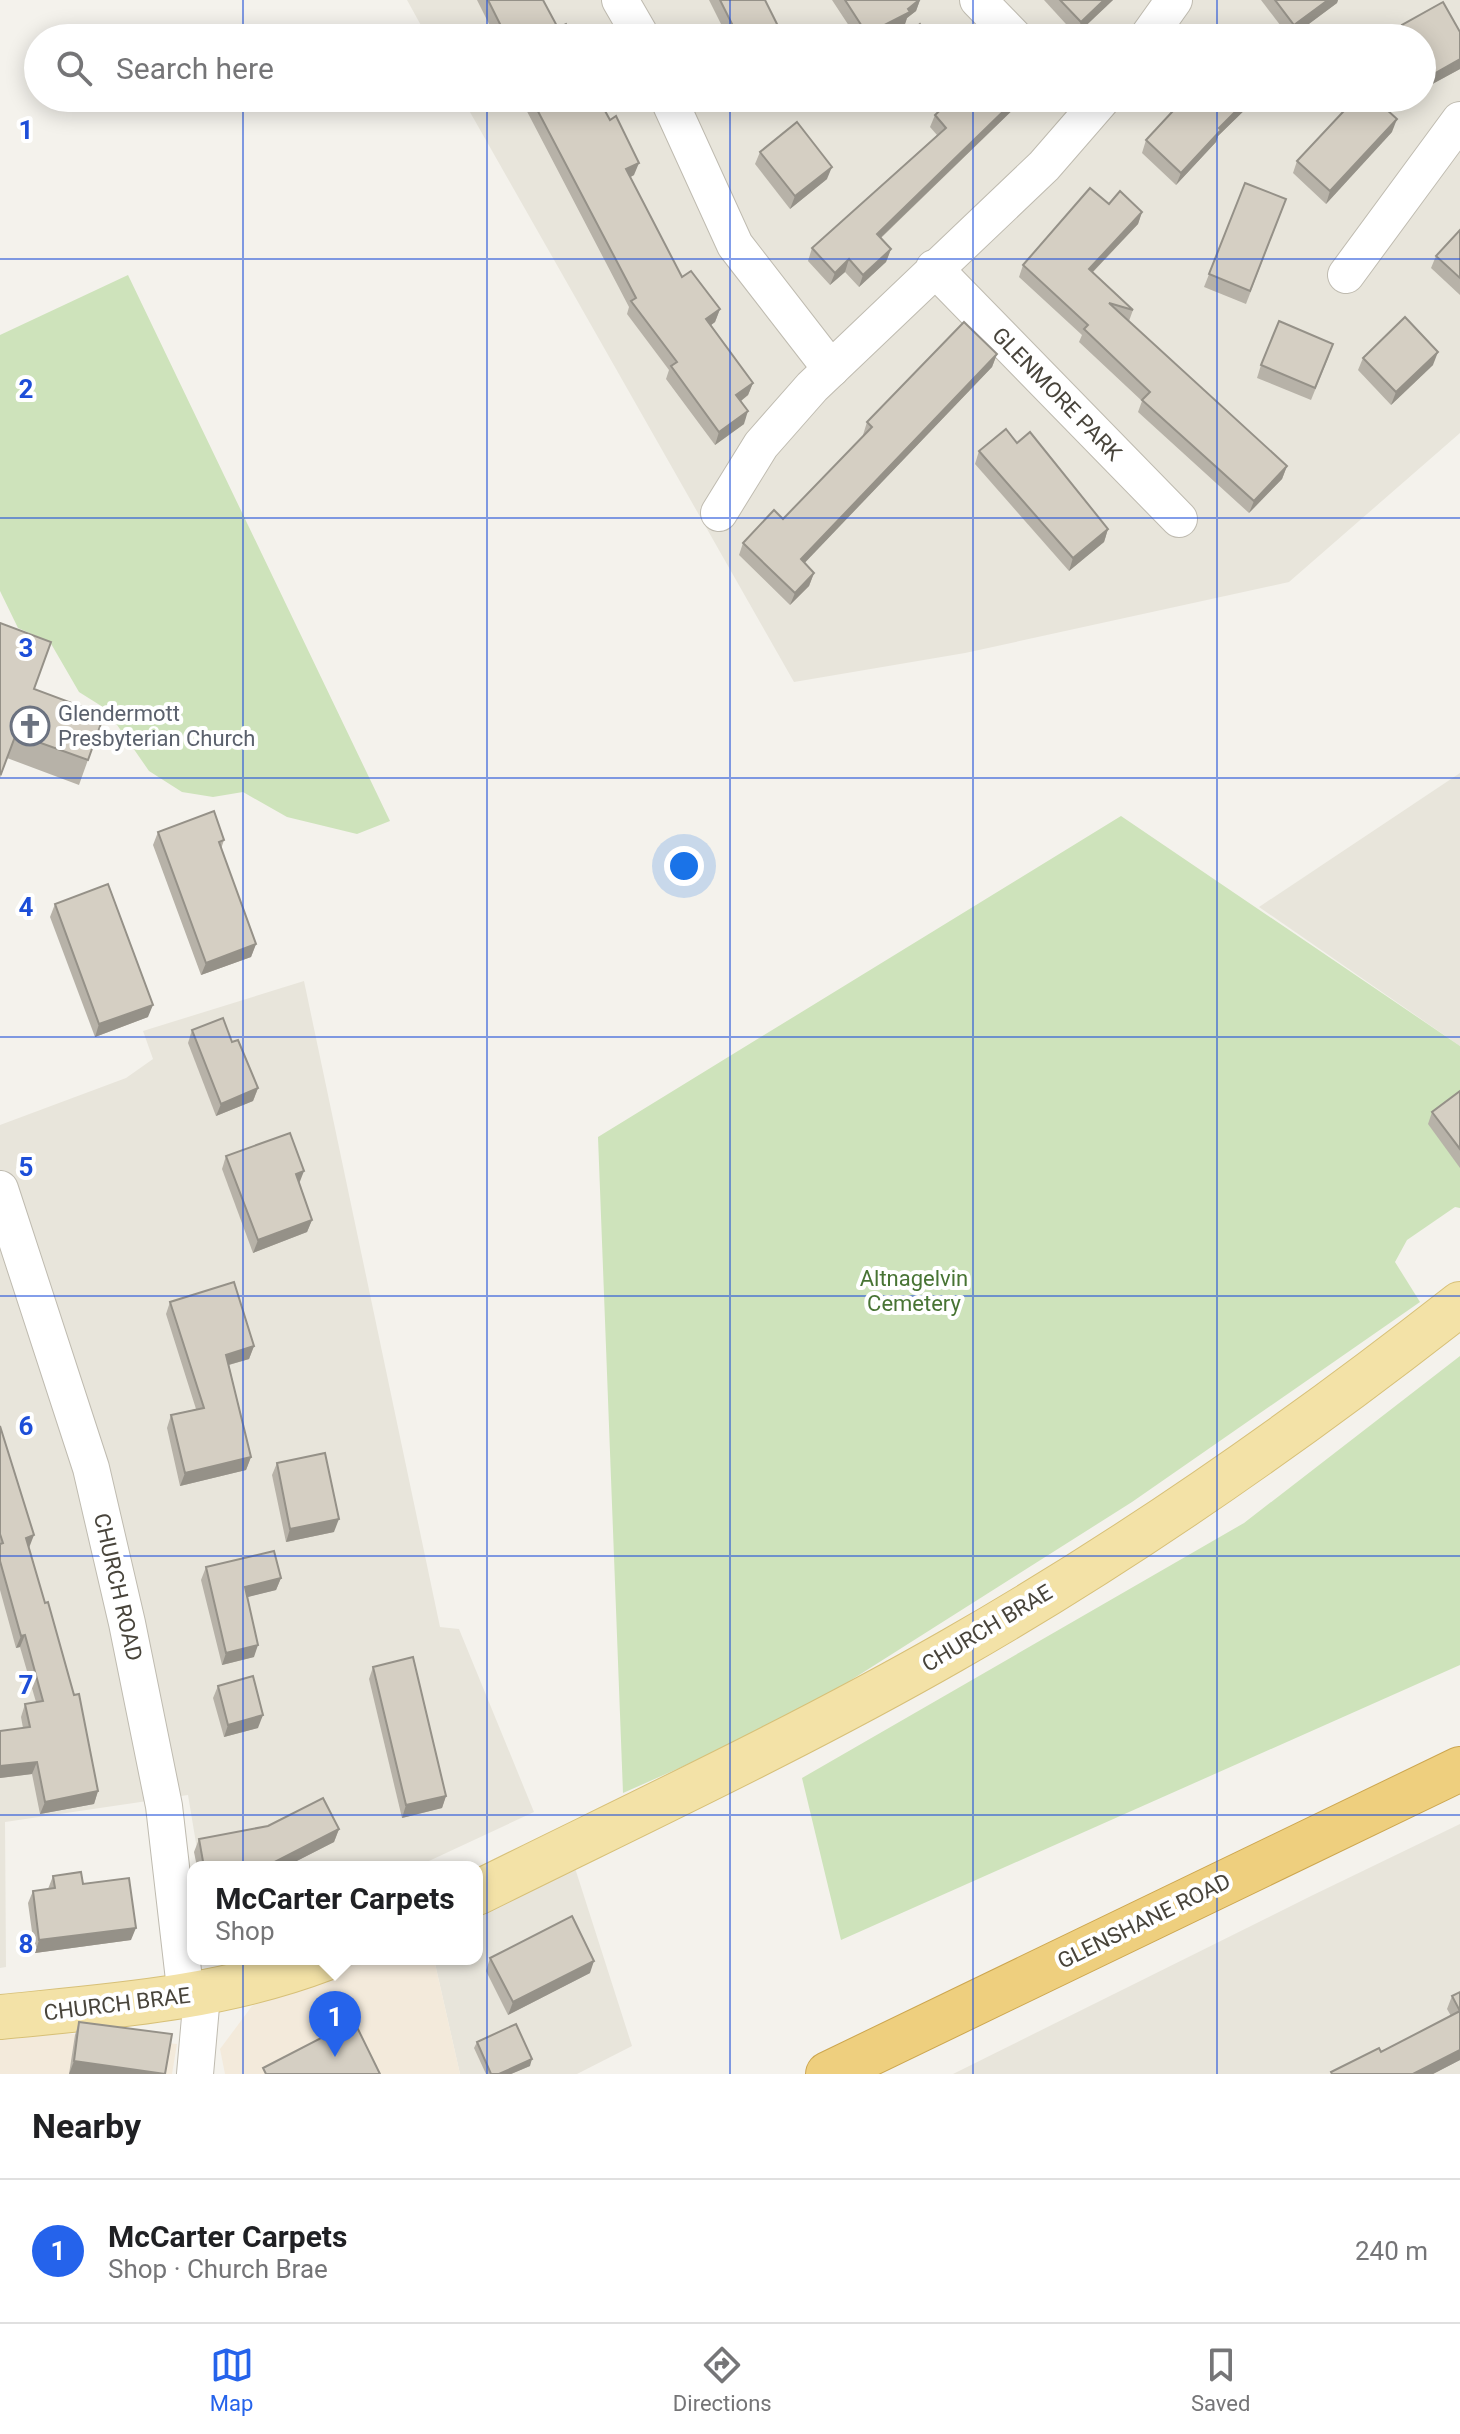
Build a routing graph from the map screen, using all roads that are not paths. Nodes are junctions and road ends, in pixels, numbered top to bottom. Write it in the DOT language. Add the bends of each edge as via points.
graph roads {
  1 [pos="620,0"];
  2 [pos="978,0"];
  3 [pos="1174,0"];
  4 [pos="634,24"];
  5 [pos="1001,24"];
  6 [pos="1157,24"];
  7 [pos="674,112"];
  8 [pos="1083,112"];
  9 [pos="1460,120"];
  10 [pos="934,268"];
  11 [pos="1346,275"];
  12 [pos="831,369"];
  13 [pos="719,513"];
  14 [pos="1179,519"];
  15 [pos="0,1189"];
  16 [pos="1460,1304"];
  17 [pos="1460,1769"];
  18 [pos="483,1890"];
  19 [pos="187,1952"];
  20 [pos="189,1965"];
  21 [pos="306,1965"];
  22 [pos="194,1996"];
  23 [pos="0,2017"];
  24 [pos="195,2074"];
  25 [pos="828,2074"];
  1 -- 4 [label="street"];
  2 -- 5 [label="street"];
  3 -- 6 [label="street"];
  7 -- 12 [label="street" via="735,245"];
  8 -- 10 [label="street" via="1044,166"];
  9 -- 11 [label="street"];
  10 -- 12 [label="street"];
  10 -- 14 [label="street, GLENMORE PARK"];
  12 -- 13 [label="street" via="761,445"];
  15 -- 19 [label="street, CHURCH ROAD" via="91,1468 164,1806"];
  16 -- 18 [label="main road, CHURCH BRAE" via="1323,1411 1113,1553 951,1652"];
  17 -- 25 [label="highway, GLENSHANE ROAD"];
  20 -- 22 [label="street, CHURCH ROAD"];
  21 -- 22 [label="main road, CHURCH BRAE"];
  22 -- 23 [label="main road, CHURCH BRAE"];
  22 -- 24 [label="street, CHURCH ROAD"];
}
